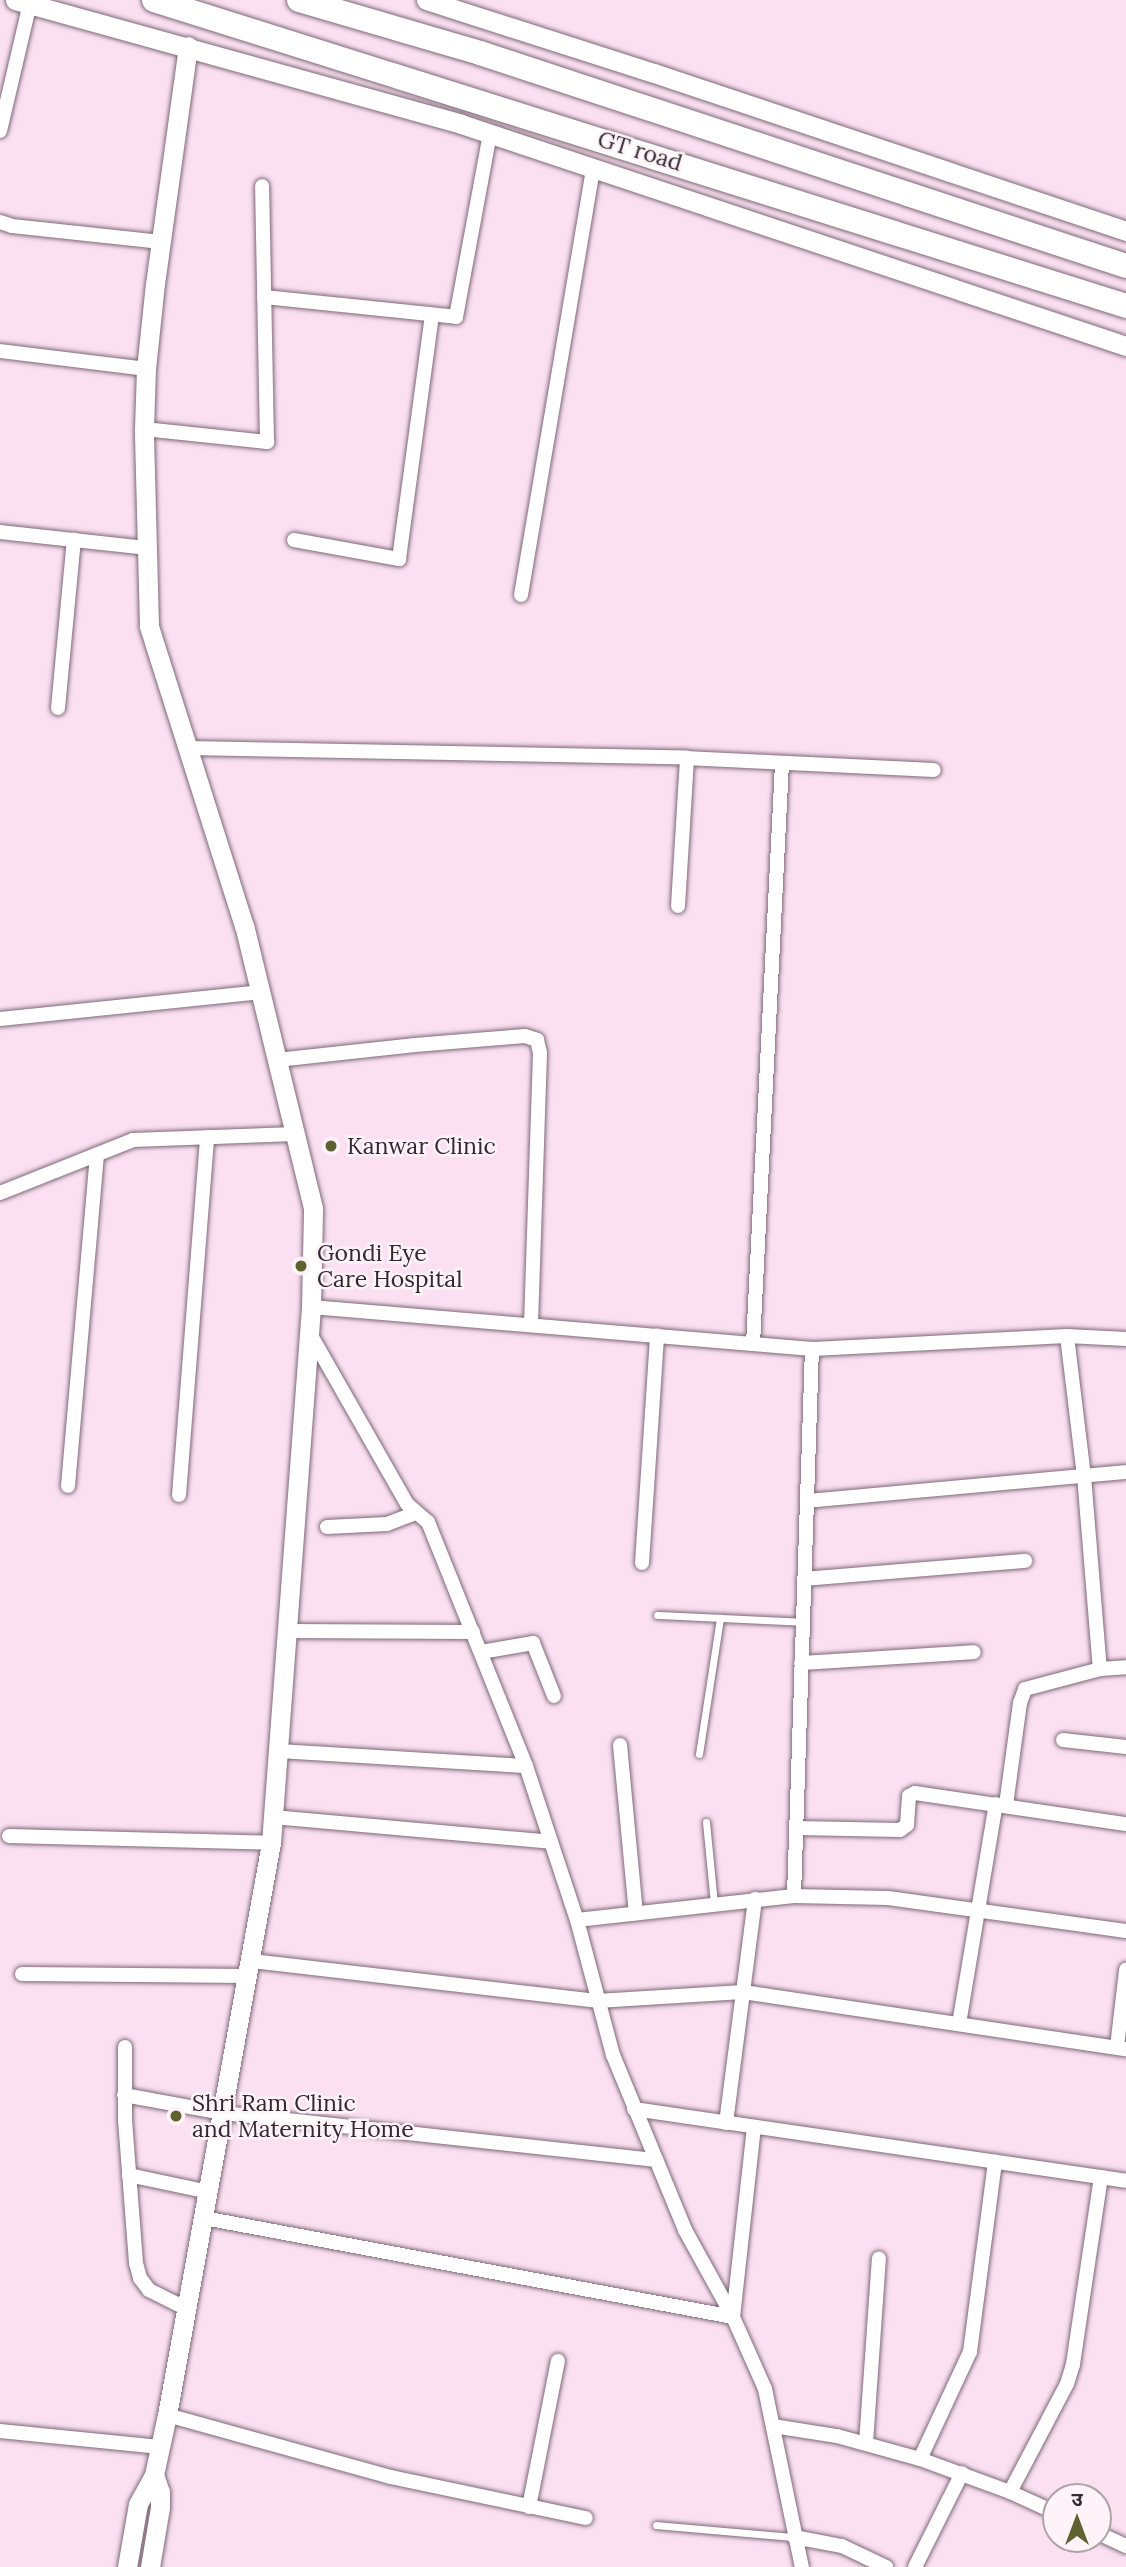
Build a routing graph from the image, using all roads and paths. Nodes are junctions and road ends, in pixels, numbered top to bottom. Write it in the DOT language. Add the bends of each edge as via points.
graph roads {
  1 [pos="154,0"];
  2 [pos="299,0"];
  3 [pos="426,0"];
  4 [pos="23,2"];
  5 [pos="188,46"];
  6 [pos="0,131"];
  7 [pos="490,134"];
  8 [pos="593,168"];
  9 [pos="262,186"];
  10 [pos="0,222"];
  11 [pos="1126,231"];
  12 [pos="160,242"];
  13 [pos="1126,266"];
  14 [pos="264,297"];
  15 [pos="1126,306"];
  16 [pos="432,315"];
  17 [pos="1126,345"];
  18 [pos="0,351"];
  19 [pos="146,369"];
  20 [pos="144,429"];
  21 [pos="0,532"];
  22 [pos="74,540"];
  23 [pos="294,540"];
  24 [pos="148,548"];
  25 [pos="521,595"];
  26 [pos="58,708"];
  27 [pos="188,748"];
  28 [pos="687,758"];
  29 [pos="782,763"];
  30 [pos="933,770"];
  31 [pos="678,906"];
  32 [pos="260,992"];
  33 [pos="0,1019"];
  34 [pos="277,1060"];
  35 [pos="295,1134"];
  36 [pos="207,1137"];
  37 [pos="97,1154"];
  38 [pos="0,1193"];
  39 [pos="311,1307"];
  40 [pos="531,1325"];
  41 [pos="310,1332"];
  42 [pos="657,1335"];
  43 [pos="1067,1336"];
  44 [pos="1126,1339"];
  45 [pos="753,1344"];
  46 [pos="812,1349"];
  47 [pos="1126,1472"];
  48 [pos="1084,1476"];
  49 [pos="68,1486"];
  50 [pos="179,1495"];
  51 [pos="807,1501"];
  52 [pos="415,1513"];
  53 [pos="327,1527"];
  54 [pos="1025,1561"];
  55 [pos="642,1563"];
  56 [pos="804,1579"];
  57 [pos="657,1615"];
  58 [pos="720,1618"];
  59 [pos="803,1622"];
  60 [pos="286,1631"];
  61 [pos="473,1632"];
  62 [pos="481,1652"];
  63 [pos="974,1652"];
  64 [pos="802,1663"];
  65 [pos="1126,1667"];
  66 [pos="1100,1669"];
  67 [pos="554,1696"];
  68 [pos="1063,1740"];
  69 [pos="620,1745"];
  70 [pos="1126,1747"];
  71 [pos="278,1751"];
  72 [pos="699,1754"];
  73 [pos="526,1766"];
  74 [pos="1001,1804"];
  75 [pos="273,1817"];
  76 [pos="706,1822"];
  77 [pos="1126,1824"];
  78 [pos="796,1828"];
  79 [pos="9,1836"];
  80 [pos="551,1842"];
  81 [pos="271,1843"];
  82 [pos="794,1896"];
  83 [pos="755,1899"];
  84 [pos="714,1904"];
  85 [pos="978,1910"];
  86 [pos="636,1913"];
  87 [pos="576,1920"];
  88 [pos="1126,1931"];
  89 [pos="250,1969"];
  90 [pos="1126,1970"];
  91 [pos="23,1974"];
  92 [pos="743,1992"];
  93 [pos="597,2001"];
  94 [pos="959,2024"];
  95 [pos="125,2047"];
  96 [pos="1121,2048"];
  97 [pos="124,2095"];
  98 [pos="634,2109"];
  99 [pos="223,2113"];
  100 [pos="726,2123"];
  101 [pos="754,2127"];
  102 [pos="656,2160"];
  103 [pos="995,2162"];
  104 [pos="129,2175"];
  105 [pos="1101,2177"];
  106 [pos="1126,2181"];
  107 [pos="209,2192"];
  108 [pos="204,2218"];
  109 [pos="878,2259"];
  110 [pos="187,2309"];
  111 [pos="733,2317"];
  112 [pos="558,2361"];
  113 [pos="167,2415"];
  114 [pos="773,2426"];
  115 [pos="0,2431"];
  116 [pos="866,2443"];
  117 [pos="160,2447"];
  118 [pos="920,2459"];
  119 [pos="962,2473"];
  120 [pos="154,2475"];
  121 [pos="1010,2492"];
  122 [pos="529,2507"];
  123 [pos="1042,2507"];
  124 [pos="586,2518"];
  125 [pos="656,2525"];
  126 [pos="794,2537"];
  127 [pos="127,2567"];
  128 [pos="150,2567"];
  129 [pos="802,2567"];
  130 [pos="886,2567"];
  131 [pos="915,2567"];
  1 -- 15 [label="highway, GT road"];
  2 -- 13 [label="highway, GT road" via="493,57"];
  3 -- 11 [label="street"];
  4 -- 5 [label="street"];
  4 -- 6 [label="street"];
  5 -- 7 [label="street"];
  5 -- 12 [label="street"];
  7 -- 8 [label="street"];
  7 -- 16 [label="street" via="456,317"];
  8 -- 17 [label="street"];
  8 -- 25 [label="street"];
  9 -- 14 [label="street"];
  10 -- 12 [label="street"];
  12 -- 19 [label="street"];
  14 -- 16 [label="street"];
  14 -- 20 [label="street" via="267,442"];
  16 -- 23 [label="street" via="399,559"];
  18 -- 19 [label="street"];
  19 -- 20 [label="street"];
  20 -- 24 [label="street"];
  21 -- 22 [label="street"];
  22 -- 24 [label="street"];
  22 -- 26 [label="street"];
  24 -- 27 [label="street" via="149,626"];
  27 -- 28 [label="street"];
  27 -- 32 [label="street"];
  28 -- 29 [label="street"];
  28 -- 31 [label="street"];
  29 -- 30 [label="street"];
  29 -- 45 [label="street"];
  32 -- 33 [label="street"];
  32 -- 34 [label="street"];
  34 -- 35 [label="street"];
  34 -- 40 [label="street" via="525,1036 537,1040"];
  35 -- 36 [label="street"];
  35 -- 39 [label="street" via="313,1208"];
  36 -- 37 [label="street" via="133,1140"];
  36 -- 50 [label="street"];
  37 -- 38 [label="street"];
  37 -- 49 [label="street"];
  39 -- 40 [label="street"];
  39 -- 41 [label="street"];
  40 -- 42 [label="street"];
  41 -- 52 [label="street"];
  41 -- 60 [label="street"];
  42 -- 45 [label="street"];
  42 -- 55 [label="street"];
  43 -- 44 [label="street"];
  43 -- 46 [label="street"];
  43 -- 48 [label="street"];
  45 -- 46 [label="street"];
  46 -- 51 [label="street"];
  47 -- 48 [label="street"];
  48 -- 51 [label="street"];
  48 -- 66 [label="street"];
  51 -- 56 [label="street"];
  52 -- 53 [label="street" via="387,1524"];
  52 -- 61 [label="street" via="428,1522"];
  54 -- 56 [label="street"];
  56 -- 59 [label="street"];
  57 -- 58 [label="lane"];
  58 -- 59 [label="lane"];
  58 -- 72 [label="lane"];
  59 -- 64 [label="street"];
  60 -- 61 [label="street"];
  60 -- 71 [label="street"];
  61 -- 62 [label="street"];
  62 -- 67 [label="street" via="533,1643"];
  62 -- 73 [label="street"];
  63 -- 64 [label="street"];
  64 -- 78 [label="street"];
  65 -- 66 [label="street"];
  66 -- 74 [label="street" via="1025,1689"];
  68 -- 70 [label="street"];
  69 -- 86 [label="street"];
  71 -- 73 [label="street"];
  71 -- 75 [label="street"];
  73 -- 80 [label="street"];
  74 -- 77 [label="street"];
  74 -- 78 [label="street" via="915,1793 909,1800 907,1825 900,1830"];
  74 -- 85 [label="street"];
  75 -- 80 [label="street"];
  75 -- 81 [label="street"];
  76 -- 84 [label="lane"];
  78 -- 82 [label="street"];
  79 -- 81 [label="street"];
  80 -- 87 [label="street"];
  81 -- 89 [label="street"];
  82 -- 83 [label="street"];
  82 -- 85 [label="street" via="888,1898"];
  83 -- 84 [label="street"];
  83 -- 92 [label="street"];
  84 -- 86 [label="street"];
  85 -- 88 [label="street"];
  85 -- 94 [label="street"];
  86 -- 87 [label="street"];
  87 -- 93 [label="street"];
  89 -- 91 [label="street"];
  89 -- 93 [label="street"];
  89 -- 99 [label="street"];
  90 -- 96 [label="street"];
  92 -- 93 [label="street"];
  92 -- 94 [label="street"];
  92 -- 100 [label="street"];
  93 -- 98 [label="street"];
  94 -- 96 [label="street"];
  95 -- 97 [label="street"];
  97 -- 99 [label="street"];
  97 -- 104 [label="street"];
  98 -- 100 [label="street"];
  98 -- 102 [label="street"];
  99 -- 102 [label="street"];
  99 -- 107 [label="street"];
  100 -- 101 [label="street"];
  101 -- 103 [label="street"];
  101 -- 111 [label="street"];
  102 -- 111 [label="street" via="685,2230"];
  103 -- 105 [label="street"];
  103 -- 118 [label="street" via="970,2352"];
  104 -- 107 [label="street"];
  104 -- 110 [label="street" via="140,2278 162,2299"];
  105 -- 106 [label="street"];
  105 -- 121 [label="street" via="1073,2364"];
  107 -- 108 [label="street"];
  108 -- 110 [label="street"];
  108 -- 111 [label="street"];
  109 -- 116 [label="street"];
  110 -- 113 [label="street"];
  111 -- 114 [label="street" via="765,2389"];
  112 -- 122 [label="street"];
  113 -- 117 [label="street"];
  113 -- 122 [label="street" via="365,2470"];
  114 -- 116 [label="street"];
  114 -- 126 [label="street"];
  115 -- 117 [label="street"];
  116 -- 118 [label="street"];
  117 -- 120 [label="street"];
  118 -- 119 [label="street"];
  119 -- 121 [label="street"];
  119 -- 131 [label="street"];
  120 -- 127 [label="street" via="138,2504"];
  120 -- 128 [label="street" via="160,2507"];
  121 -- 123 [label="street"];
  122 -- 124 [label="street"];
  125 -- 126 [label="lane"];
  126 -- 129 [label="street"];
  126 -- 130 [label="street" via="842,2546"];
}
